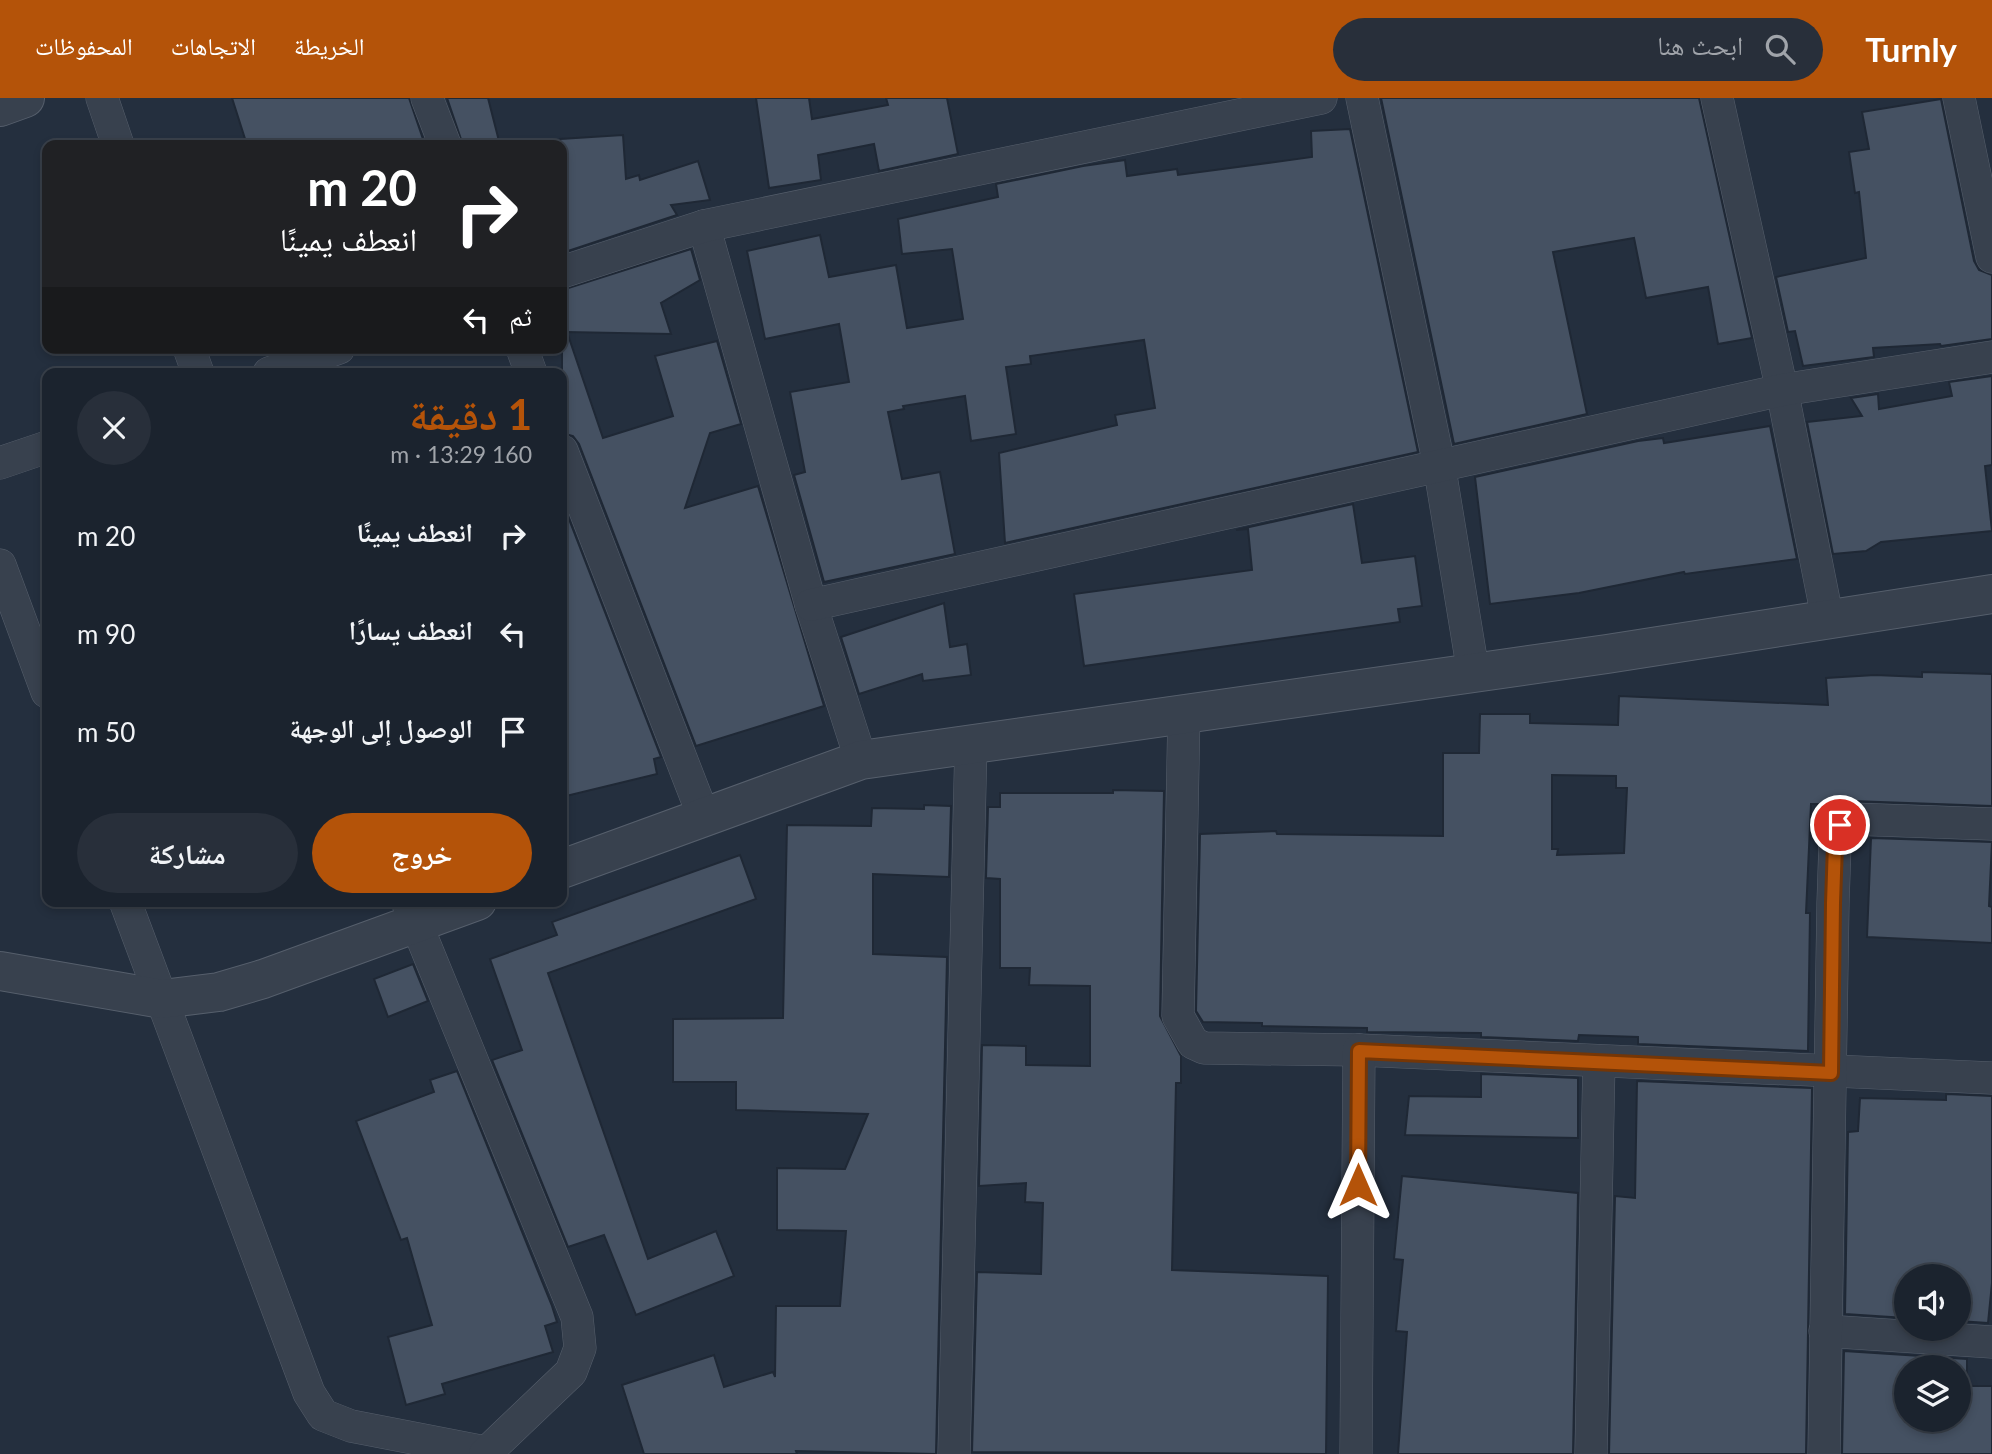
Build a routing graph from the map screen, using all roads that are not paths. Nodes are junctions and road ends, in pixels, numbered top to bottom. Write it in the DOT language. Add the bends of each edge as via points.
graph roads {
  1 [pos="25,98"];
  2 [pos="102,98"];
  3 [pos="427,98"];
  4 [pos="1321,98"];
  5 [pos="1362,98"];
  6 [pos="1717,98"];
  7 [pos="1958,98"];
  8 [pos="0,107"];
  9 [pos="116,140"];
  10 [pos="443,140"];
  11 [pos="704,226"];
  12 [pos="1992,257"];
  13 [pos="567,270"];
  14 [pos="322,354"];
  15 [pos="1992,357"];
  16 [pos="283,368"];
  17 [pos="1782,390"];
  18 [pos="42,449"];
  19 [pos="0,463"];
  20 [pos="567,464"];
  21 [pos="1438,464"];
  22 [pos="0,565"];
  23 [pos="1992,594"];
  24 [pos="811,605"];
  25 [pos="1828,621"];
  26 [pos="1473,671"];
  27 [pos="42,678"];
  28 [pos="1184,712"];
  29 [pos="971,742"];
  30 [pos="861,760"];
  31 [pos="703,815"];
  32 [pos="1992,824"];
  33 [pos="567,867"];
  34 [pos="127,907"];
  35 [pos="444,907"];
  36 [pos="412,913"];
  37 [pos="0,971"];
  38 [pos="162,999"];
  39 [pos="1359,1051"];
  40 [pos="1599,1061"];
  41 [pos="1831,1073"];
  42 [pos="1992,1078"];
  43 [pos="1825,1331"];
  44 [pos="1992,1342"];
  45 [pos="485,1453"];
  46 [pos="954,1454"];
  47 [pos="1356,1454"];
  48 [pos="1591,1454"];
  49 [pos="1824,1454"];
  1 -- 8 [label="street"];
  2 -- 9 [label="street"];
  3 -- 10 [label="street"];
  4 -- 11 [label="street"];
  5 -- 21 [label="street"];
  6 -- 17 [label="street"];
  7 -- 12 [label="street"];
  11 -- 13 [label="street"];
  11 -- 24 [label="street"];
  14 -- 16 [label="street"];
  15 -- 17 [label="street"];
  17 -- 21 [label="street"];
  17 -- 25 [label="street"];
  18 -- 19 [label="street"];
  20 -- 31 [label="street"];
  21 -- 24 [label="street"];
  21 -- 26 [label="street"];
  22 -- 27 [label="street"];
  23 -- 25 [label="street"];
  24 -- 30 [label="street"];
  25 -- 26 [label="street"];
  26 -- 28 [label="street"];
  28 -- 29 [label="street"];
  28 -- 39 [label="street" via="1178,1016 1185,1032 1204,1048"];
  29 -- 30 [label="street"];
  29 -- 46 [label="street"];
  30 -- 31 [label="street"];
  31 -- 33 [label="street"];
  32 -- 41 [label="street" via="1851,819 1840,825 1835,844"];
  34 -- 38 [label="street"];
  35 -- 36 [label="street"];
  36 -- 38 [label="street" via="263,979 219,992"];
  36 -- 45 [label="street" via="577,1317 580,1348 571,1371"];
  37 -- 38 [label="street"];
  38 -- 45 [label="street" via="309,1393 323,1415 351,1426"];
  39 -- 40 [label="street"];
  39 -- 47 [label="street"];
  40 -- 41 [label="street"];
  40 -- 48 [label="street"];
  41 -- 42 [label="street"];
  41 -- 43 [label="street"];
  43 -- 44 [label="street"];
  43 -- 49 [label="street"];
}
